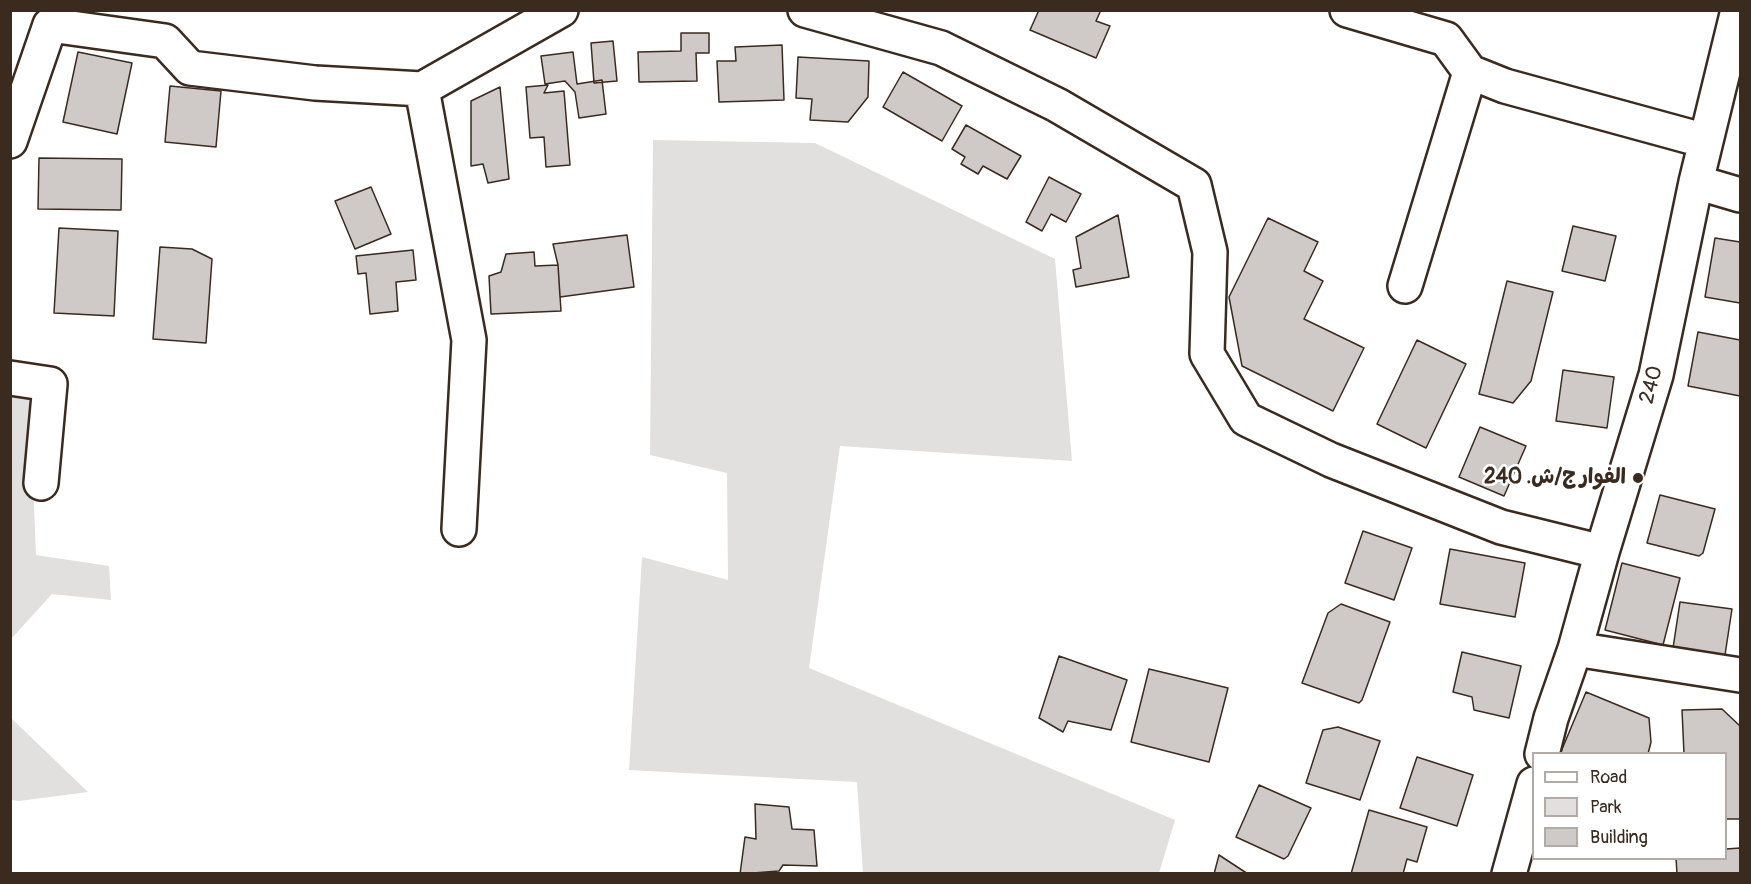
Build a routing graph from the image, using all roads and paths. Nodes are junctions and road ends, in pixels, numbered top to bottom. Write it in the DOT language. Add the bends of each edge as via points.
graph roads {
  1 [pos="561,10"];
  2 [pos="805,10"];
  3 [pos="1347,10"];
  4 [pos="1738,10"];
  5 [pos="1470,72"];
  6 [pos="422,89"];
  7 [pos="10,141"];
  8 [pos="1706,141"];
  9 [pos="1696,182"];
  10 [pos="1740,195"];
  11 [pos="1405,286"];
  12 [pos="10,378"];
  13 [pos="41,483"];
  14 [pos="459,529"];
  15 [pos="1602,552"];
  16 [pos="1575,650"];
  17 [pos="1740,675"];
  18 [pos="1542,752"];
  19 [pos="1532,788"];
  20 [pos="1509,873"];
  1 -- 6 [label="street"];
  2 -- 15 [label="street" via="941,48 1057,105 1194,185 1210,252 1208,354 1246,419 1331,460 1501,527"];
  3 -- 5 [label="street" via="1446,39"];
  4 -- 8 [label="street, 240"];
  5 -- 8 [label="street" via="1505,86"];
  5 -- 11 [label="street"];
  6 -- 7 [label="street" via="190,68 165,41 50,25"];
  6 -- 14 [label="street" via="469,340"];
  8 -- 9 [label="street, 240"];
  9 -- 10 [label="street"];
  9 -- 15 [label="street, 240" via="1656,375"];
  12 -- 13 [label="street" via="50,384"];
  15 -- 16 [label="street, 240"];
  16 -- 17 [label="street"];
  16 -- 18 [label="street, 240"];
  19 -- 20 [label="street"];
}
